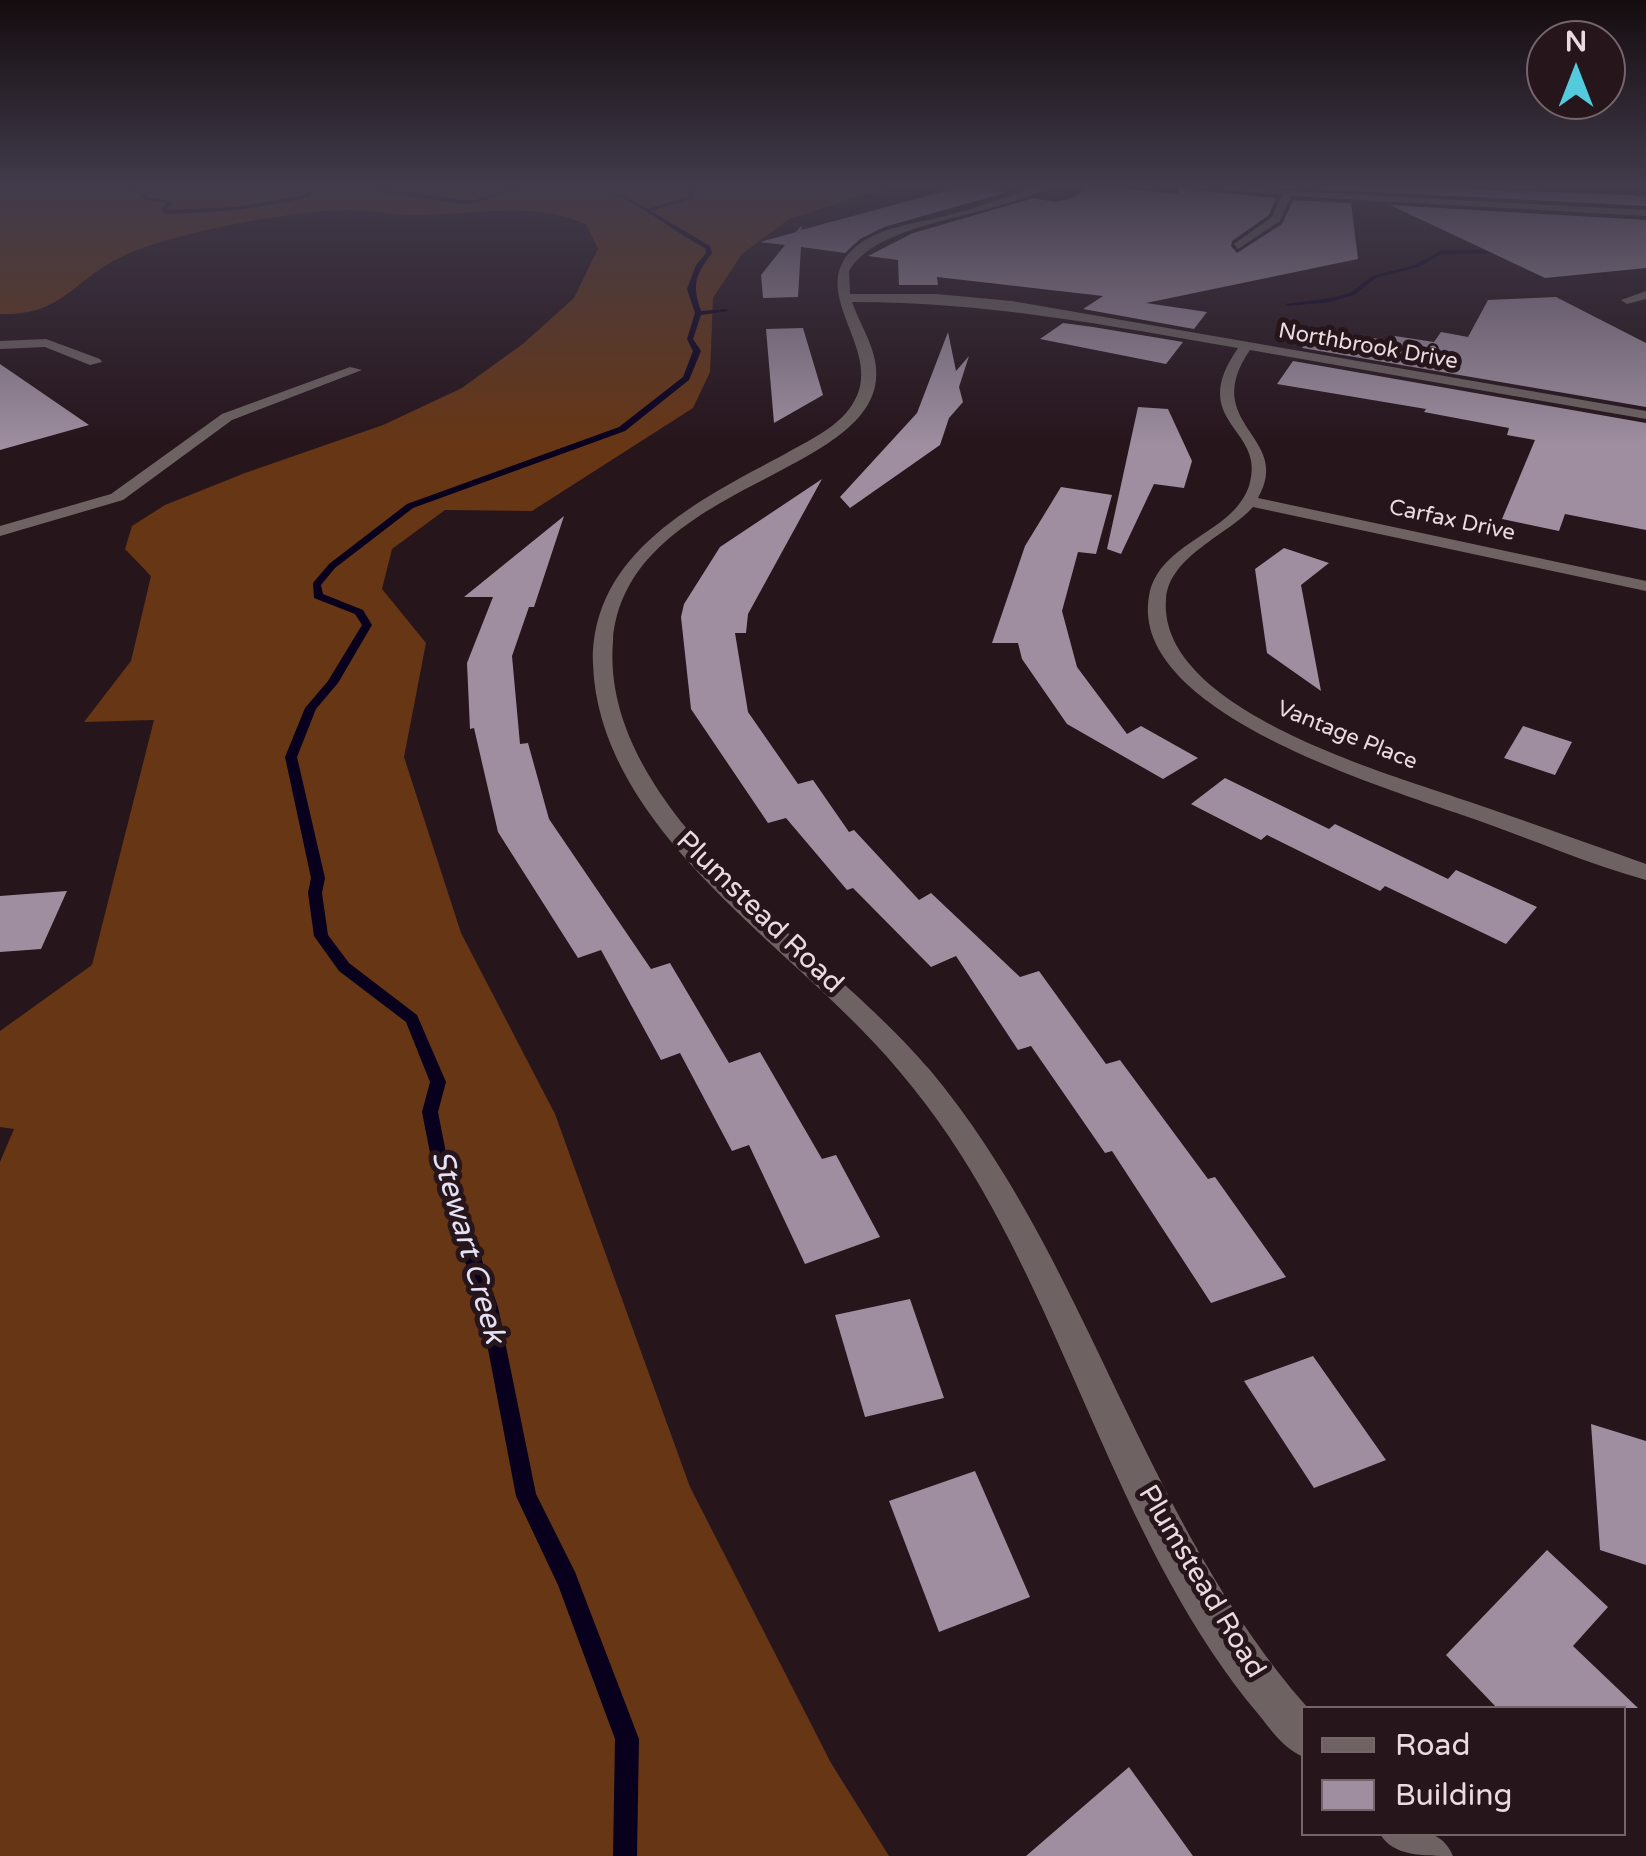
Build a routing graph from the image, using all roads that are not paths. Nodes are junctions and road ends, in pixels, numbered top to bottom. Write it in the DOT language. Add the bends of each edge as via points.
graph roads {
  1 [pos="843,273"];
  2 [pos="1646,295"];
  3 [pos="845,298"];
  4 [pos="1628,300"];
  5 [pos="0,345"];
  6 [pos="1246,346"];
  7 [pos="95,362"];
  8 [pos="355,370"];
  9 [pos="1646,415"];
  10 [pos="1249,501"];
  11 [pos="0,531"];
  12 [pos="1646,586"];
  13 [pos="1646,872"];
  14 [pos="1301,1732"];
  15 [pos="1405,1836"];
  16 [pos="1431,1856"];
  1 -- 3 [label="street"];
  2 -- 4 [label="street"];
  3 -- 6 [label="street, Northbrook Drive" via="978,301"];
  3 -- 14 [label="street, Plumstead Road" via="870,361 864,400 825,436 671,528 634,566 606,623 608,701 638,778 674,832 868,1018 970,1143 1048,1285 1146,1495 1246,1666"];
  5 -- 7 [label="street" via="46,343"];
  6 -- 9 [label="street, Northbrook Drive"];
  6 -- 10 [label="street" via="1230,364 1223,388 1260,468"];
  8 -- 11 [label="street" via="227,417 117,497"];
  10 -- 12 [label="street, Carfax Drive"];
  10 -- 13 [label="street, Vantage Place" via="1176,562 1156,600 1159,625 1193,678 1249,722 1311,753"];
  15 -- 16 [label="street"];
}
